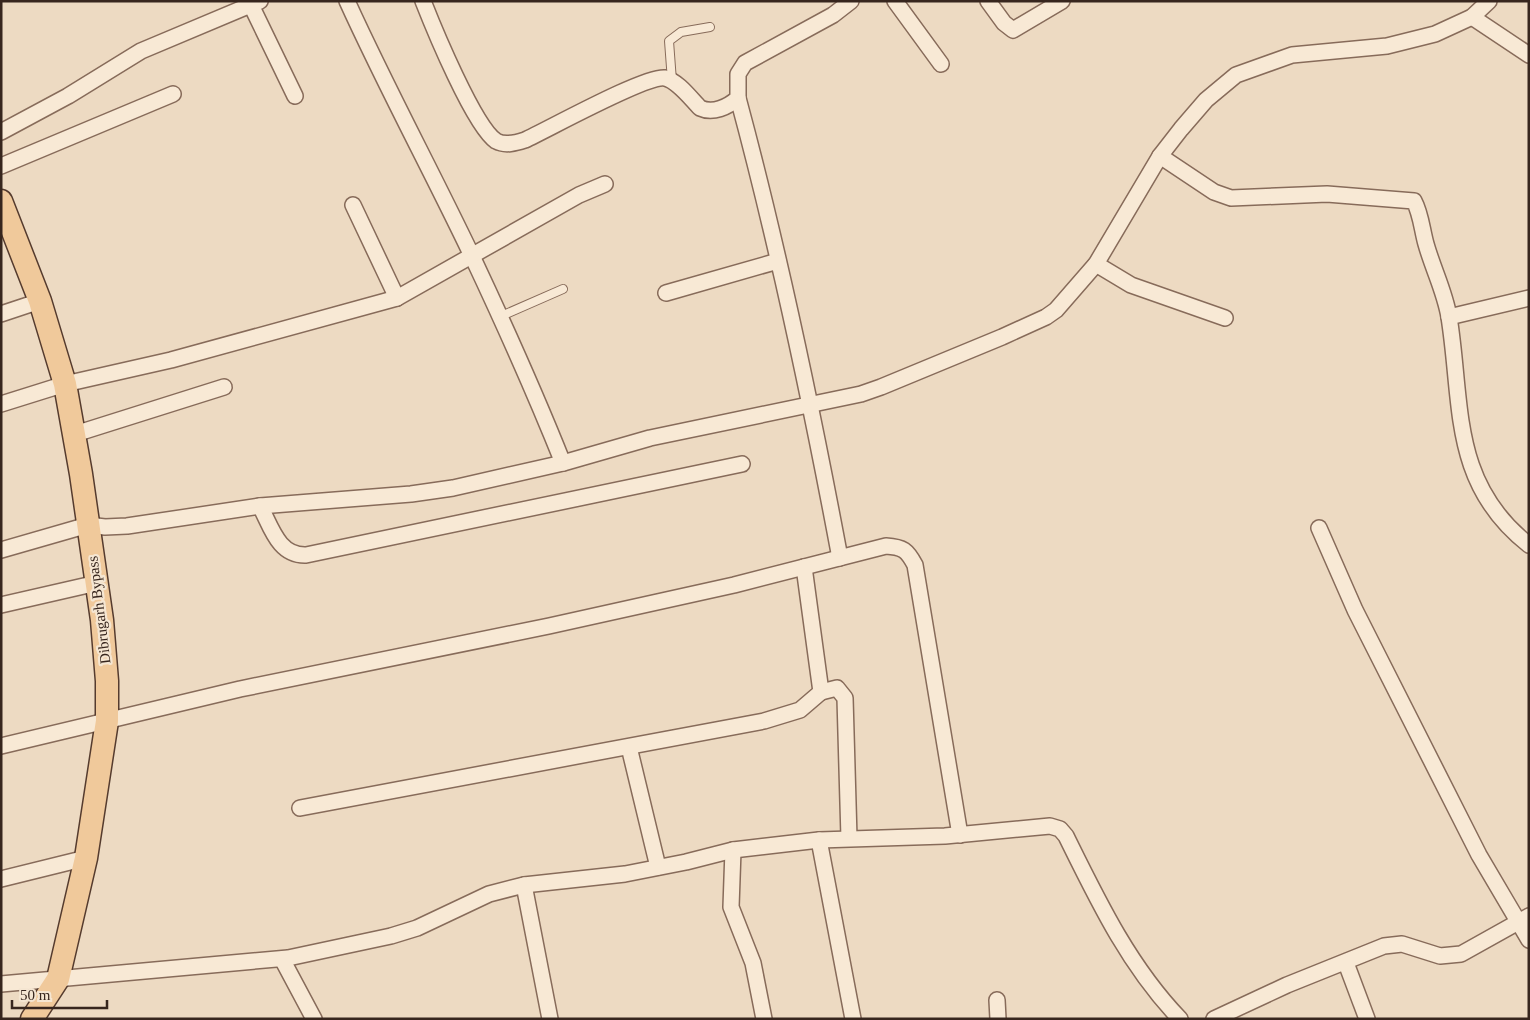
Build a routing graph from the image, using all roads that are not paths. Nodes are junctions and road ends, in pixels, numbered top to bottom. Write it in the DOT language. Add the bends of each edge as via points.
graph roads {
  1 [pos="346,1"];
  2 [pos="423,1"];
  3 [pos="894,1"];
  4 [pos="988,1"];
  5 [pos="1062,1"];
  6 [pos="1489,1"];
  7 [pos="256,3"];
  8 [pos="845,3"];
  9 [pos="1472,17"];
  10 [pos="710,27"];
  11 [pos="1529,55"];
  12 [pos="941,64"];
  13 [pos="672,81"];
  14 [pos="173,94"];
  15 [pos="295,96"];
  16 [pos="738,98"];
  17 [pos="1,132"];
  18 [pos="1160,156"];
  19 [pos="1,166"];
  20 [pos="605,184"];
  21 [pos="353,205"];
  22 [pos="3,208"];
  23 [pos="472,256"];
  24 [pos="778,261"];
  25 [pos="1096,264"];
  26 [pos="562,289"];
  27 [pos="666,293"];
  28 [pos="397,298"];
  29 [pos="1529,298"];
  30 [pos="40,301"];
  31 [pos="1,314"];
  32 [pos="499,317"];
  33 [pos="1449,317"];
  34 [pos="1225,318"];
  35 [pos="65,384"];
  36 [pos="224,388"];
  37 [pos="1,404"];
  38 [pos="812,404"];
  39 [pos="74,434"];
  40 [pos="563,463"];
  41 [pos="742,464"];
  42 [pos="260,506"];
  43 [pos="88,525"];
  44 [pos="1319,528"];
  45 [pos="1529,545"];
  46 [pos="1,550"];
  47 [pos="840,558"];
  48 [pos="804,567"];
  49 [pos="97,584"];
  50 [pos="1,606"];
  51 [pos="821,692"];
  52 [pos="107,721"];
  53 [pos="1,746"];
  54 [pos="629,747"];
  55 [pos="300,808"];
  56 [pos="960,835"];
  57 [pos="849,838"];
  58 [pos="819,840"];
  59 [pos="733,850"];
  60 [pos="86,858"];
  61 [pos="658,867"];
  62 [pos="1,879"];
  63 [pos="524,885"];
  64 [pos="1523,920"];
  65 [pos="1529,940"];
  66 [pos="282,959"];
  67 [pos="1346,963"];
  68 [pos="58,979"];
  69 [pos="1,984"];
  70 [pos="997,1000"];
  71 [pos="32,1019"];
  72 [pos="314,1019"];
  73 [pos="550,1019"];
  74 [pos="764,1019"];
  75 [pos="852,1019"];
  76 [pos="998,1019"];
  77 [pos="1180,1019"];
  78 [pos="1214,1019"];
  79 [pos="1367,1019"];
  1 -- 23 [label="street"];
  2 -- 13 [label="street" via="466,97 484,128 497,141 513,144 526,140 637,86 661,78"];
  3 -- 12 [label="street"];
  4 -- 5 [label="street" via="1013,30"];
  6 -- 9 [label="street"];
  7 -- 15 [label="street"];
  7 -- 17 [label="street" via="140,51 68,96"];
  8 -- 16 [label="street" via="745,63 738,74"];
  9 -- 11 [label="street"];
  9 -- 18 [label="street" via="1434,34 1387,46 1292,55 1236,75 1206,100"];
  10 -- 13 [label="lane" via="681,32 669,41"];
  13 -- 16 [label="street" via="705,110 720,109"];
  14 -- 19 [label="street"];
  16 -- 24 [label="street"];
  18 -- 25 [label="street"];
  18 -- 33 [label="street" via="1214,192 1231,198 1327,194 1414,200"];
  20 -- 23 [label="street" via="579,194"];
  21 -- 28 [label="street"];
  22 -- 30 [label="main road, Dibrugarh Bypass"];
  23 -- 28 [label="street"];
  23 -- 32 [label="street"];
  24 -- 27 [label="street"];
  24 -- 38 [label="street"];
  25 -- 34 [label="street" via="1131,285"];
  25 -- 38 [label="street" via="1064,302 1046,317 881,387"];
  26 -- 32 [label="lane"];
  28 -- 35 [label="street" via="171,360"];
  29 -- 33 [label="street"];
  30 -- 31 [label="street"];
  30 -- 35 [label="main road, Dibrugarh Bypass"];
  32 -- 40 [label="street"];
  33 -- 45 [label="street" via="1463,437 1471,468 1498,516"];
  35 -- 37 [label="street"];
  35 -- 39 [label="main road, Dibrugarh Bypass"];
  36 -- 39 [label="street"];
  38 -- 40 [label="street" via="650,438"];
  38 -- 47 [label="street"];
  39 -- 43 [label="main road, Dibrugarh Bypass"];
  40 -- 42 [label="street" via="430,492"];
  41 -- 42 [label="street" via="297,555 280,545"];
  42 -- 43 [label="street" via="127,526"];
  43 -- 46 [label="street"];
  43 -- 49 [label="main road, Dibrugarh Bypass"];
  44 -- 64 [label="street" via="1355,610 1480,855"];
  47 -- 48 [label="street"];
  47 -- 56 [label="street" via="886,546 900,547 908,552 915,564"];
  48 -- 51 [label="street"];
  48 -- 52 [label="street" via="549,626 240,689"];
  49 -- 50 [label="street"];
  49 -- 52 [label="main road, Dibrugarh Bypass" via="105,646"];
  51 -- 54 [label="street" via="792,714"];
  51 -- 57 [label="street" via="838,688 845,698"];
  52 -- 53 [label="street"];
  52 -- 60 [label="main road, Dibrugarh Bypass"];
  54 -- 55 [label="street"];
  54 -- 61 [label="street"];
  56 -- 57 [label="street"];
  56 -- 77 [label="street" via="1040,826 1060,830 1116,933"];
  57 -- 58 [label="street"];
  58 -- 59 [label="street"];
  58 -- 75 [label="street"];
  59 -- 61 [label="street"];
  59 -- 74 [label="street" via="731,907 753,963"];
  60 -- 62 [label="street"];
  60 -- 68 [label="main road, Dibrugarh Bypass"];
  61 -- 63 [label="street" via="625,874"];
  63 -- 66 [label="street" via="488,894 417,928 391,936"];
  63 -- 73 [label="street"];
  64 -- 65 [label="street"];
  64 -- 67 [label="street" via="1461,954 1440,956 1395,944"];
  66 -- 68 [label="street"];
  66 -- 72 [label="street"];
  67 -- 78 [label="street" via="1286,985"];
  67 -- 79 [label="street"];
  68 -- 69 [label="street"];
  68 -- 71 [label="main road, Dibrugarh Bypass"];
  70 -- 76 [label="street"];
}
